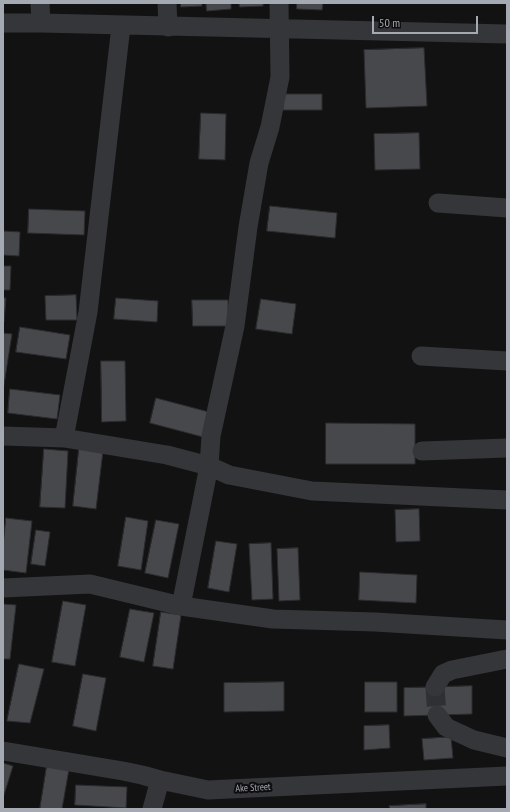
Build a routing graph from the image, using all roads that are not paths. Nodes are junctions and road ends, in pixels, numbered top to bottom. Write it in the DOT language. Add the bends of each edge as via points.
graph roads {
  1 [pos="40,3"];
  2 [pos="167,3"];
  3 [pos="279,3"];
  4 [pos="3,23"];
  5 [pos="41,23"];
  6 [pos="121,26"];
  7 [pos="168,27"];
  8 [pos="279,28"];
  9 [pos="507,34"];
  10 [pos="438,203"];
  11 [pos="507,208"];
  12 [pos="421,356"];
  13 [pos="507,361"];
  14 [pos="3,436"];
  15 [pos="64,438"];
  16 [pos="507,448"];
  17 [pos="422,451"];
  18 [pos="209,466"];
  19 [pos="507,500"];
  20 [pos="3,588"];
  21 [pos="181,606"];
  22 [pos="507,630"];
  23 [pos="507,659"];
  24 [pos="434,687"];
  25 [pos="437,715"];
  26 [pos="507,748"];
  27 [pos="3,751"];
  28 [pos="507,776"];
  29 [pos="160,780"];
  30 [pos="152,809"];
  1 -- 5 [label="street"];
  2 -- 7 [label="street"];
  3 -- 8 [label="street"];
  4 -- 5 [label="street"];
  5 -- 6 [label="street"];
  6 -- 7 [label="street"];
  6 -- 15 [label="street" via="88,312"];
  7 -- 8 [label="street"];
  8 -- 9 [label="street"];
  8 -- 18 [label="street" via="280,77 270,126 258,163 236,326 211,436"];
  10 -- 11 [label="street"];
  12 -- 13 [label="street"];
  14 -- 15 [label="street"];
  15 -- 18 [label="street" via="167,455"];
  16 -- 17 [label="street"];
  18 -- 19 [label="street" via="230,475 312,491"];
  18 -- 21 [label="street"];
  20 -- 21 [label="street" via="90,584"];
  21 -- 22 [label="street" via="273,619"];
  23 -- 24 [label="street" via="452,670 443,674"];
  25 -- 26 [label="street" via="446,727 474,740"];
  27 -- 29 [label="street, Ake Street" via="123,771"];
  28 -- 29 [label="street, Ake Street" via="208,790"];
  29 -- 30 [label="street"];
}
